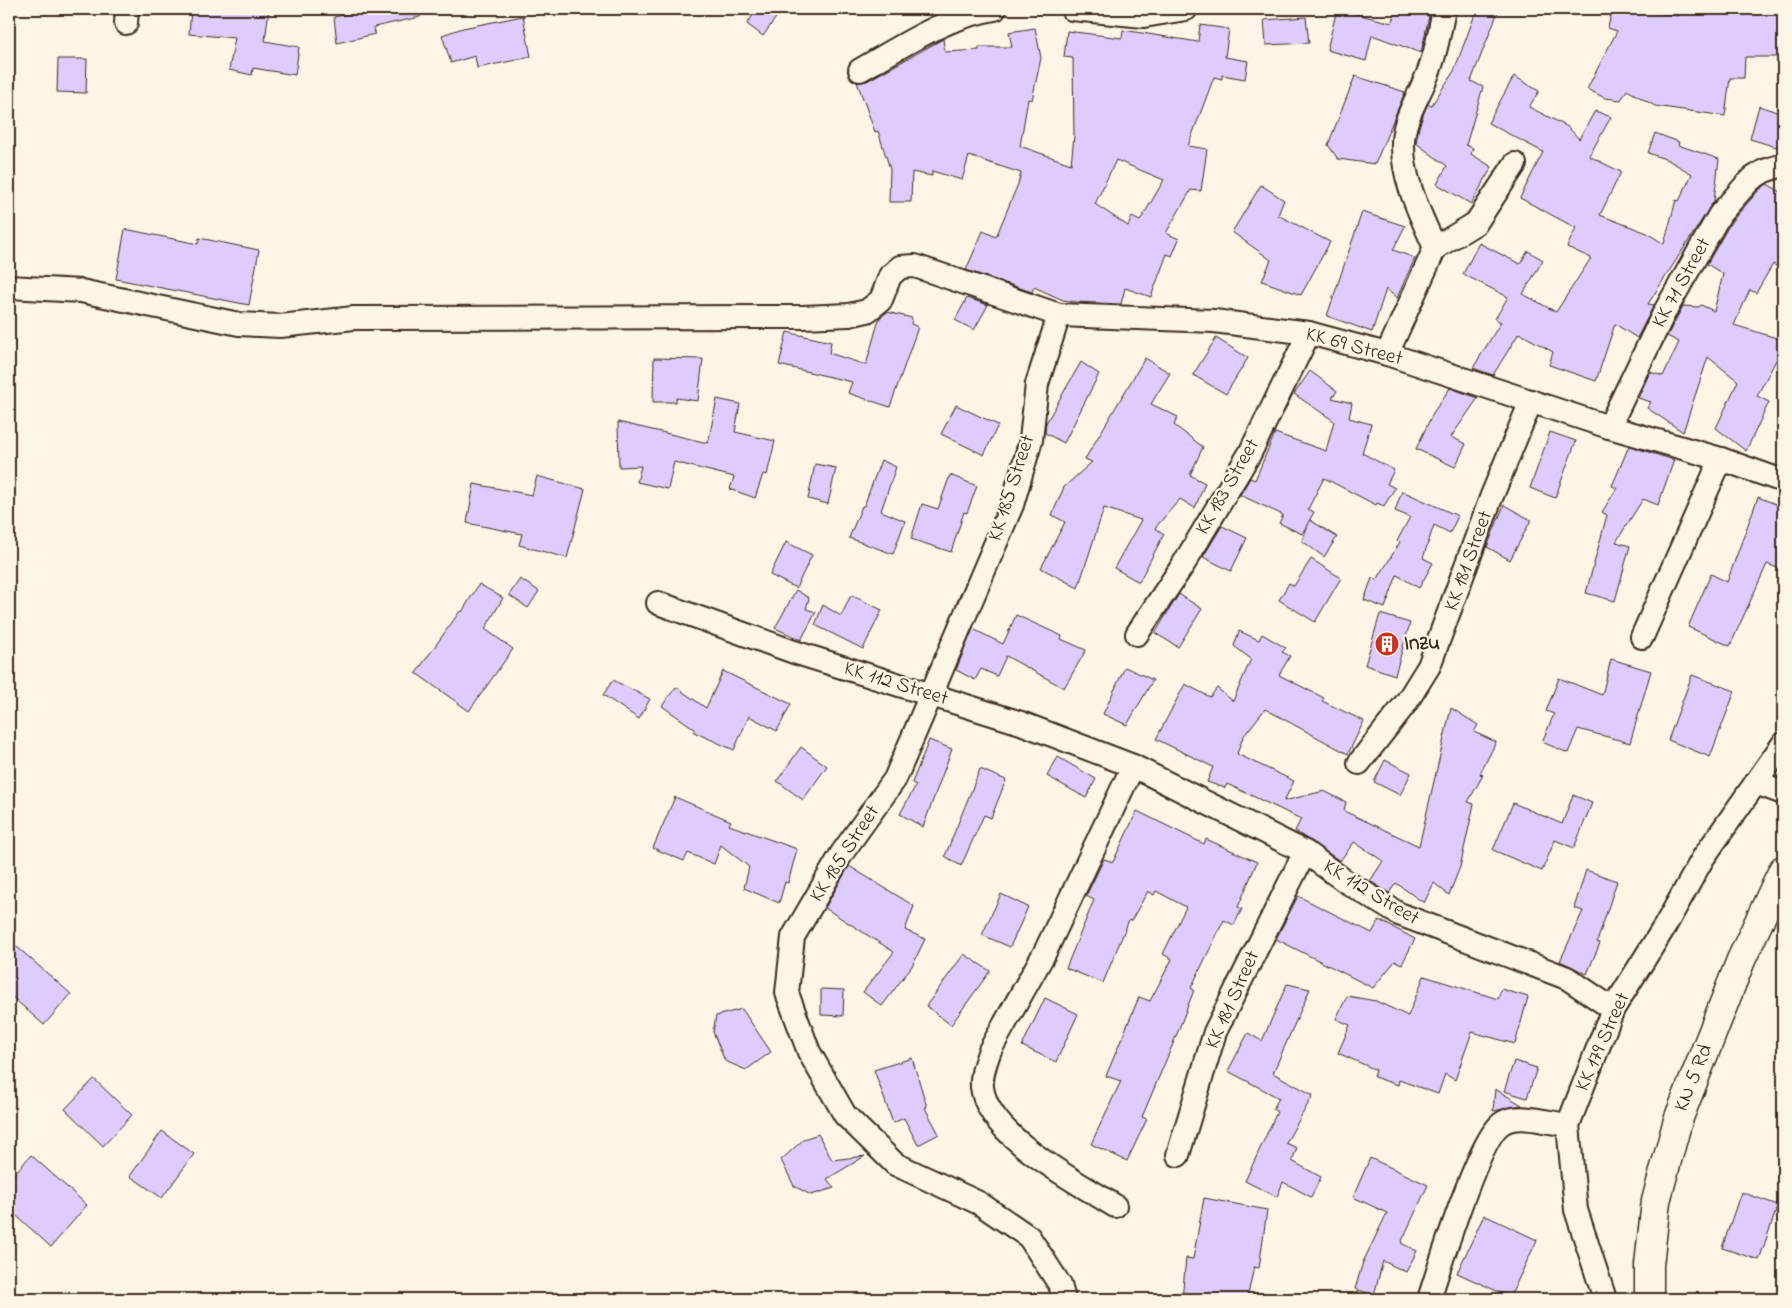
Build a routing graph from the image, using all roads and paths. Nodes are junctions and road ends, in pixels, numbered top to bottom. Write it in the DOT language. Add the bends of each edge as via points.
graph roads {
  1 [pos="995,9"];
  2 [pos="1072,9"];
  3 [pos="1186,9"];
  4 [pos="1444,9"];
  5 [pos="860,70"];
  6 [pos="1515,164"];
  7 [pos="1783,165"];
  8 [pos="1435,248"];
  9 [pos="9,287"];
  10 [pos="1058,315"];
  11 [pos="1310,333"];
  12 [pos="1386,354"];
  13 [pos="1532,401"];
  14 [pos="1609,427"];
  15 [pos="1721,459"];
  16 [pos="1783,481"];
  17 [pos="658,603"];
  18 [pos="1136,634"];
  19 [pos="1642,637"];
  20 [pos="930,695"];
  21 [pos="1783,744"];
  22 [pos="1358,763"];
  23 [pos="1134,766"];
  24 [pos="1756,783"];
  25 [pos="1783,793"];
  26 [pos="1305,852"];
  27 [pos="1783,870"];
  28 [pos="1613,1009"];
  29 [pos="1568,1125"];
  30 [pos="1178,1155"];
  31 [pos="1115,1206"];
  32 [pos="1064,1299"];
  33 [pos="1429,1299"];
  34 [pos="1605,1299"];
  35 [pos="1649,1299"];
  1 -- 5 [label="street" via="943,23"];
  2 -- 3 [label="street" via="1144,16"];
  4 -- 8 [label="street" via="1430,69 1402,142 1410,188"];
  6 -- 8 [label="street" via="1476,223"];
  7 -- 14 [label="street, KK 71 Street" via="1750,180 1720,214 1664,313"];
  8 -- 12 [label="street"];
  9 -- 10 [label="street, KK 69 Street" via="81,291 239,324 280,326 354,318 803,317 867,311 881,300 890,276 900,267 915,266"];
  10 -- 11 [label="street, KK 69 Street" via="1214,322"];
  10 -- 20 [label="street, KK 185 Street" via="1037,384 1031,440 1012,505"];
  11 -- 12 [label="street, KK 69 Street"];
  11 -- 18 [label="street, KK 183 Street" via="1250,453 1183,565"];
  12 -- 13 [label="street, KK 69 Street"];
  13 -- 14 [label="street, KK 69 Street"];
  13 -- 22 [label="street, KK 181 Street" via="1491,498 1429,666 1406,703"];
  14 -- 15 [label="street, KK 69 Street"];
  15 -- 16 [label="street, KK 69 Street"];
  15 -- 19 [label="street"];
  17 -- 20 [label="street, KK 112 Street" via="794,652"];
  20 -- 23 [label="street, KK 112 Street" via="1021,723"];
  20 -- 32 [label="street, KK 185 Street" via="895,779 842,853 793,937 788,993 810,1052 845,1115 895,1164 979,1204 1029,1237 1060,1285"];
  21 -- 24 [label="street, KK 179 Street"];
  23 -- 26 [label="street, KK 112 Street"];
  23 -- 31 [label="street" via="1045,952 990,1050 982,1072 982,1089 1005,1130 1026,1149"];
  24 -- 25 [label="street"];
  24 -- 28 [label="street, KK 179 Street" via="1703,858"];
  26 -- 28 [label="street, KK 112 Street" via="1399,914 1567,978"];
  26 -- 30 [label="street, KK 181 Street" via="1215,1032"];
  27 -- 35 [label="main road, KN 5 Rd" via="1741,960 1678,1120 1656,1201"];
  28 -- 29 [label="street, KK 179 Street"];
  29 -- 33 [label="street" via="1518,1118 1503,1122 1490,1136 1452,1227"];
  29 -- 34 [label="street" via="1576,1210"];
}
